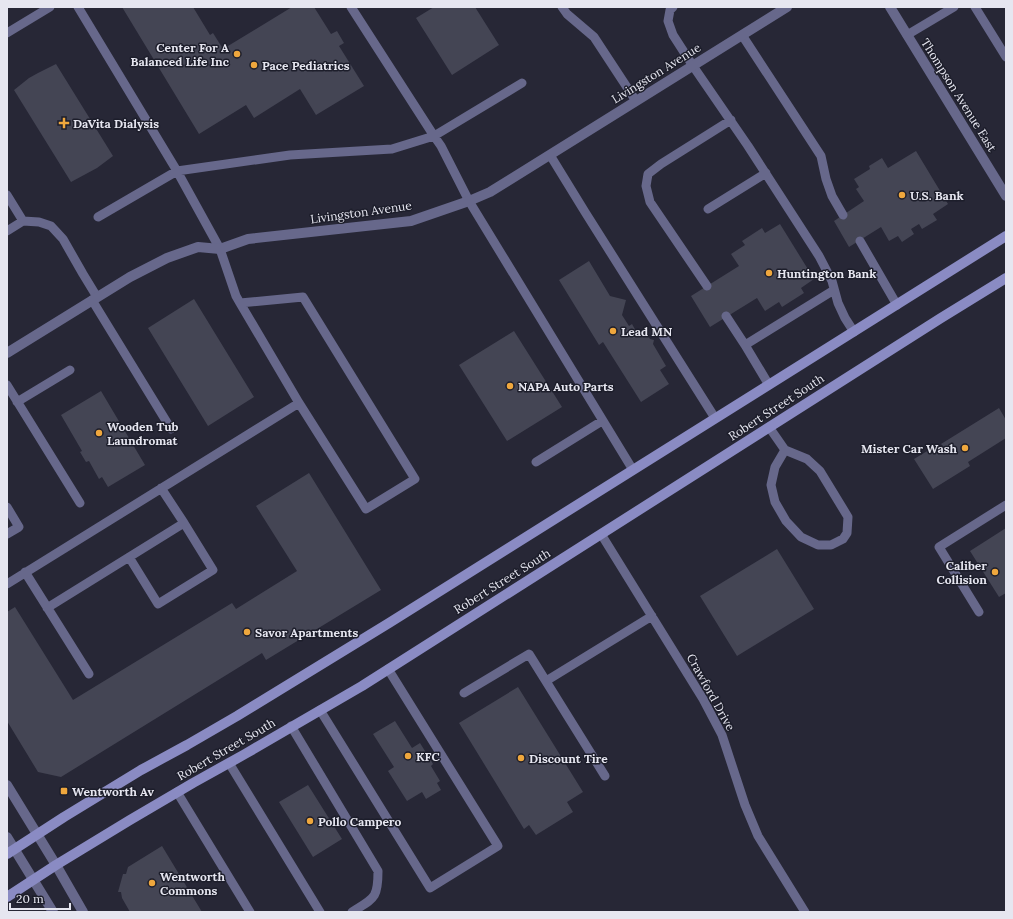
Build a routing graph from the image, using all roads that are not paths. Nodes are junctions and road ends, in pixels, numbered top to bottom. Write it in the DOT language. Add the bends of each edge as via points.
graph roads {
  1 [pos="50,7"];
  2 [pos="78,7"];
  3 [pos="351,7"];
  4 [pos="787,7"];
  5 [pos="890,7"];
  6 [pos="954,7"];
  7 [pos="975,7"];
  8 [pos="671,9"];
  9 [pos="565,11"];
  10 [pos="7,33"];
  11 [pos="742,35"];
  12 [pos="907,35"];
  13 [pos="1006,57"];
  14 [pos="693,66"];
  15 [pos="522,84"];
  16 [pos="636,101"];
  17 [pos="731,120"];
  18 [pos="434,136"];
  19 [pos="550,155"];
  20 [pos="177,170"];
  21 [pos="766,173"];
  22 [pos="7,195"];
  23 [pos="1006,196"];
  24 [pos="469,201"];
  25 [pos="708,209"];
  26 [pos="843,215"];
  27 [pos="98,217"];
  28 [pos="23,221"];
  29 [pos="7,231"];
  30 [pos="1006,236"];
  31 [pos="860,240"];
  32 [pos="220,249"];
  33 [pos="1006,278"];
  34 [pos="707,286"];
  35 [pos="834,290"];
  36 [pos="95,298"];
  37 [pos="240,303"];
  38 [pos="897,305"];
  39 [pos="726,316"];
  40 [pos="854,332"];
  41 [pos="745,345"];
  42 [pos="7,353"];
  43 [pos="70,370"];
  44 [pos="7,385"];
  45 [pos="769,385"];
  46 [pos="17,402"];
  47 [pos="299,404"];
  48 [pos="715,418"];
  49 [pos="602,421"];
  50 [pos="770,427"];
  51 [pos="171,429"];
  52 [pos="785,450"];
  53 [pos="536,462"];
  54 [pos="632,470"];
  55 [pos="161,488"];
  56 [pos="80,503"];
  57 [pos="1006,505"];
  58 [pos="7,507"];
  59 [pos="184,523"];
  60 [pos="7,534"];
  61 [pos="601,534"];
  62 [pos="129,558"];
  63 [pos="25,572"];
  64 [pos="7,584"];
  65 [pos="48,608"];
  66 [pos="979,612"];
  67 [pos="652,616"];
  68 [pos="388,669"];
  69 [pos="89,674"];
  70 [pos="546,681"];
  71 [pos="464,693"];
  72 [pos="320,710"];
  73 [pos="291,726"];
  74 [pos="229,763"];
  75 [pos="605,776"];
  76 [pos="7,785"];
  77 [pos="177,792"];
  78 [pos="37,834"];
  79 [pos="7,837"];
  80 [pos="11,852"];
  81 [pos="56,865"];
  82 [pos="33,880"];
  83 [pos="7,896"];
  84 [pos="53,912"];
  85 [pos="83,912"];
  86 [pos="250,912"];
  87 [pos="320,912"];
  88 [pos="352,912"];
  89 [pos="805,912"];
  1 -- 10 [label="lane"];
  2 -- 20 [label="lane"];
  3 -- 18 [label="lane"];
  4 -- 11 [label="street, Livingston Avenue"];
  5 -- 12 [label="street, Thompson Avenue East"];
  6 -- 12 [label="lane"];
  7 -- 13 [label="lane"];
  8 -- 14 [label="lane" via="668,21 673,35"];
  9 -- 16 [label="lane" via="594,37"];
  11 -- 14 [label="street, Livingston Avenue"];
  11 -- 26 [label="lane" via="822,156 832,196"];
  12 -- 23 [label="street, Thompson Avenue East"];
  14 -- 16 [label="street, Livingston Avenue"];
  14 -- 17 [label="lane"];
  15 -- 18 [label="lane"];
  16 -- 19 [label="street, Livingston Avenue"];
  17 -- 21 [label="lane"];
  17 -- 34 [label="lane" via="648,174 646,186 650,202"];
  18 -- 20 [label="lane" via="392,149 290,155"];
  18 -- 24 [label="lane"];
  19 -- 24 [label="street, Livingston Avenue" via="490,192"];
  19 -- 48 [label="lane"];
  20 -- 27 [label="lane"];
  20 -- 32 [label="lane"];
  21 -- 25 [label="lane"];
  21 -- 35 [label="lane" via="819,256"];
  22 -- 28 [label="lane"];
  24 -- 32 [label="street, Livingston Avenue" via="411,221 248,239"];
  24 -- 49 [label="lane"];
  28 -- 29 [label="lane"];
  28 -- 36 [label="lane" via="51,226 63,239"];
  30 -- 38 [label="main road, Robert Street South"];
  31 -- 38 [label="lane"];
  32 -- 36 [label="street, Livingston Avenue" via="198,247 167,258"];
  32 -- 37 [label="lane"];
  33 -- 50 [label="main road, Robert Street South"];
  35 -- 40 [label="lane" via="845,318"];
  35 -- 41 [label="lane"];
  36 -- 42 [label="street, Livingston Avenue"];
  36 -- 51 [label="lane"];
  37 -- 47 [label="lane"];
  37 -- 47 [label="lane" via="303,297 414,479 366,509"];
  38 -- 40 [label="main road, Robert Street South"];
  39 -- 41 [label="lane"];
  40 -- 45 [label="main road, Robert Street South"];
  41 -- 45 [label="lane"];
  43 -- 46 [label="lane"];
  44 -- 46 [label="lane"];
  45 -- 48 [label="main road, Robert Street South"];
  46 -- 56 [label="lane"];
  47 -- 55 [label="lane"];
  48 -- 54 [label="main road, Robert Street South"];
  49 -- 53 [label="lane"];
  49 -- 54 [label="lane"];
  50 -- 52 [label="lane"];
  50 -- 61 [label="main road, Robert Street South"];
  52 -- 52 [label="lane" via="775,467 771,485 774,502 786,521 801,537 818,545 831,545 847,533 848,516 820,471 807,458"];
  54 -- 78 [label="main road, Robert Street South" via="237,716 141,770"];
  55 -- 59 [label="lane"];
  55 -- 63 [label="lane"];
  57 -- 66 [label="lane" via="939,547"];
  58 -- 60 [label="lane" via="19,527"];
  59 -- 62 [label="lane"];
  59 -- 62 [label="lane" via="213,570 158,604"];
  61 -- 67 [label="lane, Crawford Drive"];
  61 -- 68 [label="main road, Robert Street South"];
  62 -- 65 [label="lane"];
  63 -- 64 [label="lane"];
  63 -- 65 [label="lane"];
  65 -- 69 [label="lane"];
  67 -- 70 [label="lane"];
  67 -- 89 [label="lane, Crawford Drive" via="704,699 722,735 758,836"];
  68 -- 72 [label="main road, Robert Street South"];
  68 -- 72 [label="lane" via="498,846 430,888"];
  70 -- 71 [label="lane" via="529,654"];
  70 -- 75 [label="lane"];
  72 -- 73 [label="main road, Robert Street South"];
  73 -- 74 [label="main road, Robert Street South"];
  73 -- 88 [label="lane" via="378,871 376,892 372,899"];
  74 -- 77 [label="main road, Robert Street South"];
  74 -- 87 [label="lane"];
  76 -- 78 [label="street"];
  77 -- 81 [label="main road, Robert Street South"];
  77 -- 86 [label="lane"];
  78 -- 80 [label="main road, Robert Street South"];
  78 -- 81 [label="street"];
  79 -- 80 [label="street"];
  80 -- 82 [label="street"];
  81 -- 82 [label="main road, Robert Street South"];
  81 -- 85 [label="street"];
  82 -- 83 [label="main road, Robert Street South"];
  82 -- 84 [label="street"];
}
